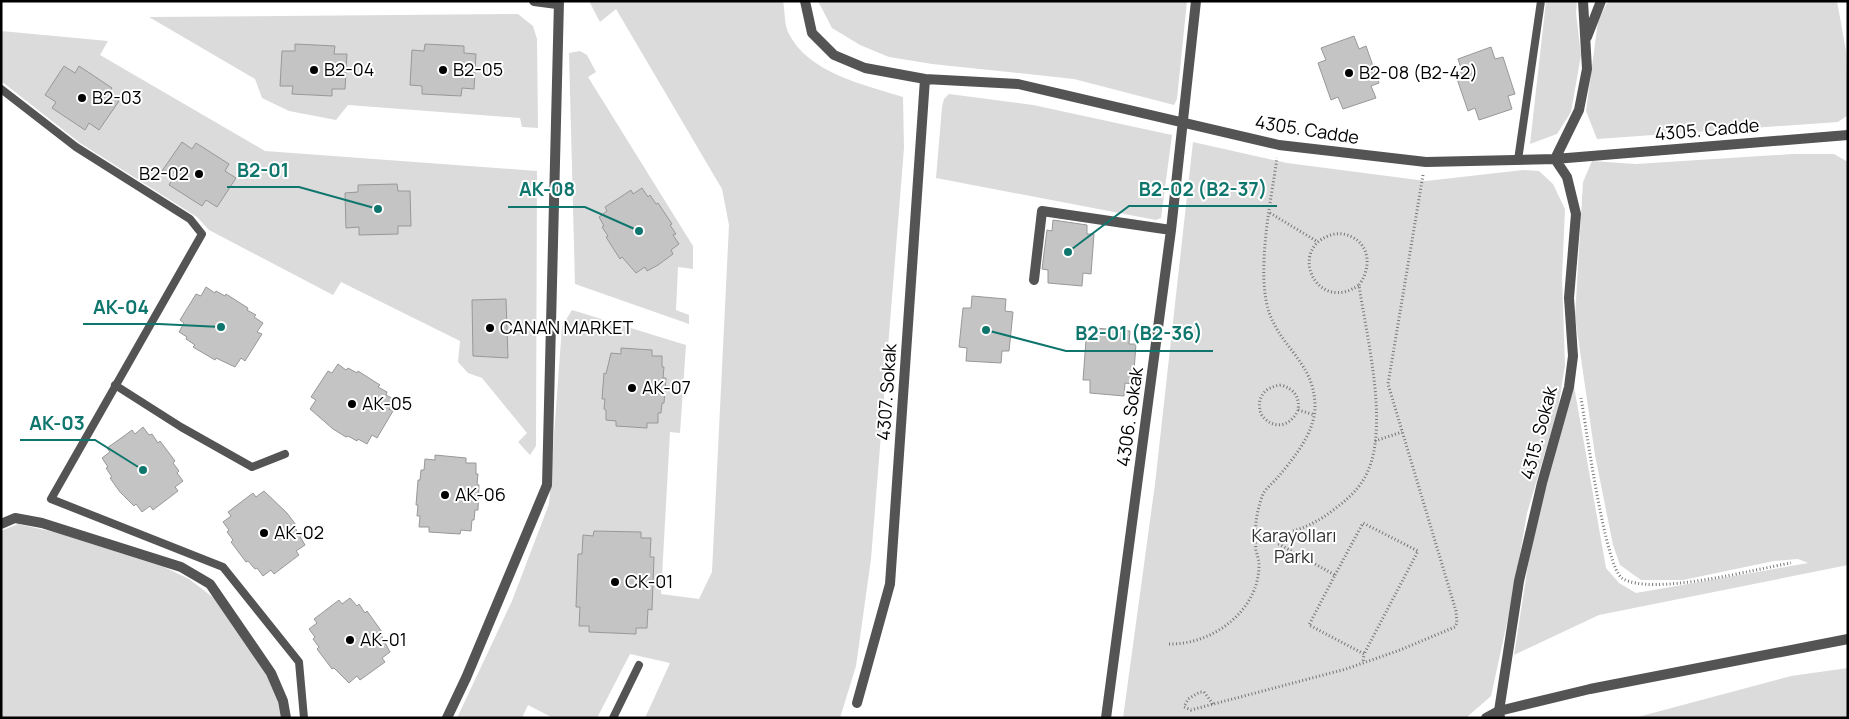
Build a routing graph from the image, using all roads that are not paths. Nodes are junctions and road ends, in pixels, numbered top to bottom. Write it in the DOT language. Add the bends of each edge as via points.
graph roads {
  1 [pos="534,1"];
  2 [pos="805,1"];
  3 [pos="1196,1"];
  4 [pos="1541,1"];
  5 [pos="1583,1"];
  6 [pos="1601,1"];
  7 [pos="558,3"];
  8 [pos="1586,40"];
  9 [pos="925,79"];
  10 [pos="1,89"];
  11 [pos="1183,122"];
  12 [pos="1848,135"];
  13 [pos="1555,159"];
  14 [pos="1518,160"];
  15 [pos="1171,230"];
  16 [pos="1034,280"];
  17 [pos="115,385"];
  18 [pos="285,454"];
  19 [pos="1,524"];
  20 [pos="1848,639"];
  21 [pos="639,665"];
  22 [pos="857,704"];
  23 [pos="1499,714"];
  24 [pos="286,718"];
  25 [pos="304,718"];
  26 [pos="447,718"];
  27 [pos="613,718"];
  28 [pos="1106,718"];
  29 [pos="1486,718"];
  1 -- 7 [label="street"];
  2 -- 9 [label="street, 4305. Cadde" via="812,33 834,55 865,68"];
  3 -- 11 [label="street, 4306. Sokak"];
  4 -- 14 [label="lane"];
  5 -- 8 [label="street"];
  6 -- 8 [label="street"];
  7 -- 26 [label="street" via="547,486"];
  8 -- 13 [label="street" via="1587,69 1579,110"];
  9 -- 11 [label="street, 4305. Cadde" via="1018,84"];
  9 -- 22 [label="street, 4307. Sokak" via="890,584"];
  10 -- 17 [label="lane" via="76,147 190,219 202,234"];
  11 -- 14 [label="street, 4305. Cadde" via="1279,145 1426,162"];
  11 -- 15 [label="street, 4306. Sokak"];
  12 -- 13 [label="street, 4305. Cadde"];
  13 -- 14 [label="street, 4305. Cadde"];
  13 -- 23 [label="street, 4315. Sokak" via="1567,177 1576,214 1569,298 1573,356 1569,387 1519,581"];
  15 -- 16 [label="street" via="1042,211"];
  15 -- 28 [label="street, 4306. Sokak"];
  17 -- 18 [label="lane" via="252,467"];
  17 -- 25 [label="lane" via="51,498 223,567 299,662"];
  19 -- 24 [label="street" via="15,518 42,523 181,567 210,584 271,673 283,701"];
  20 -- 23 [label="street" via="1590,689"];
  21 -- 27 [label="lane"];
  23 -- 29 [label="street"];
}
